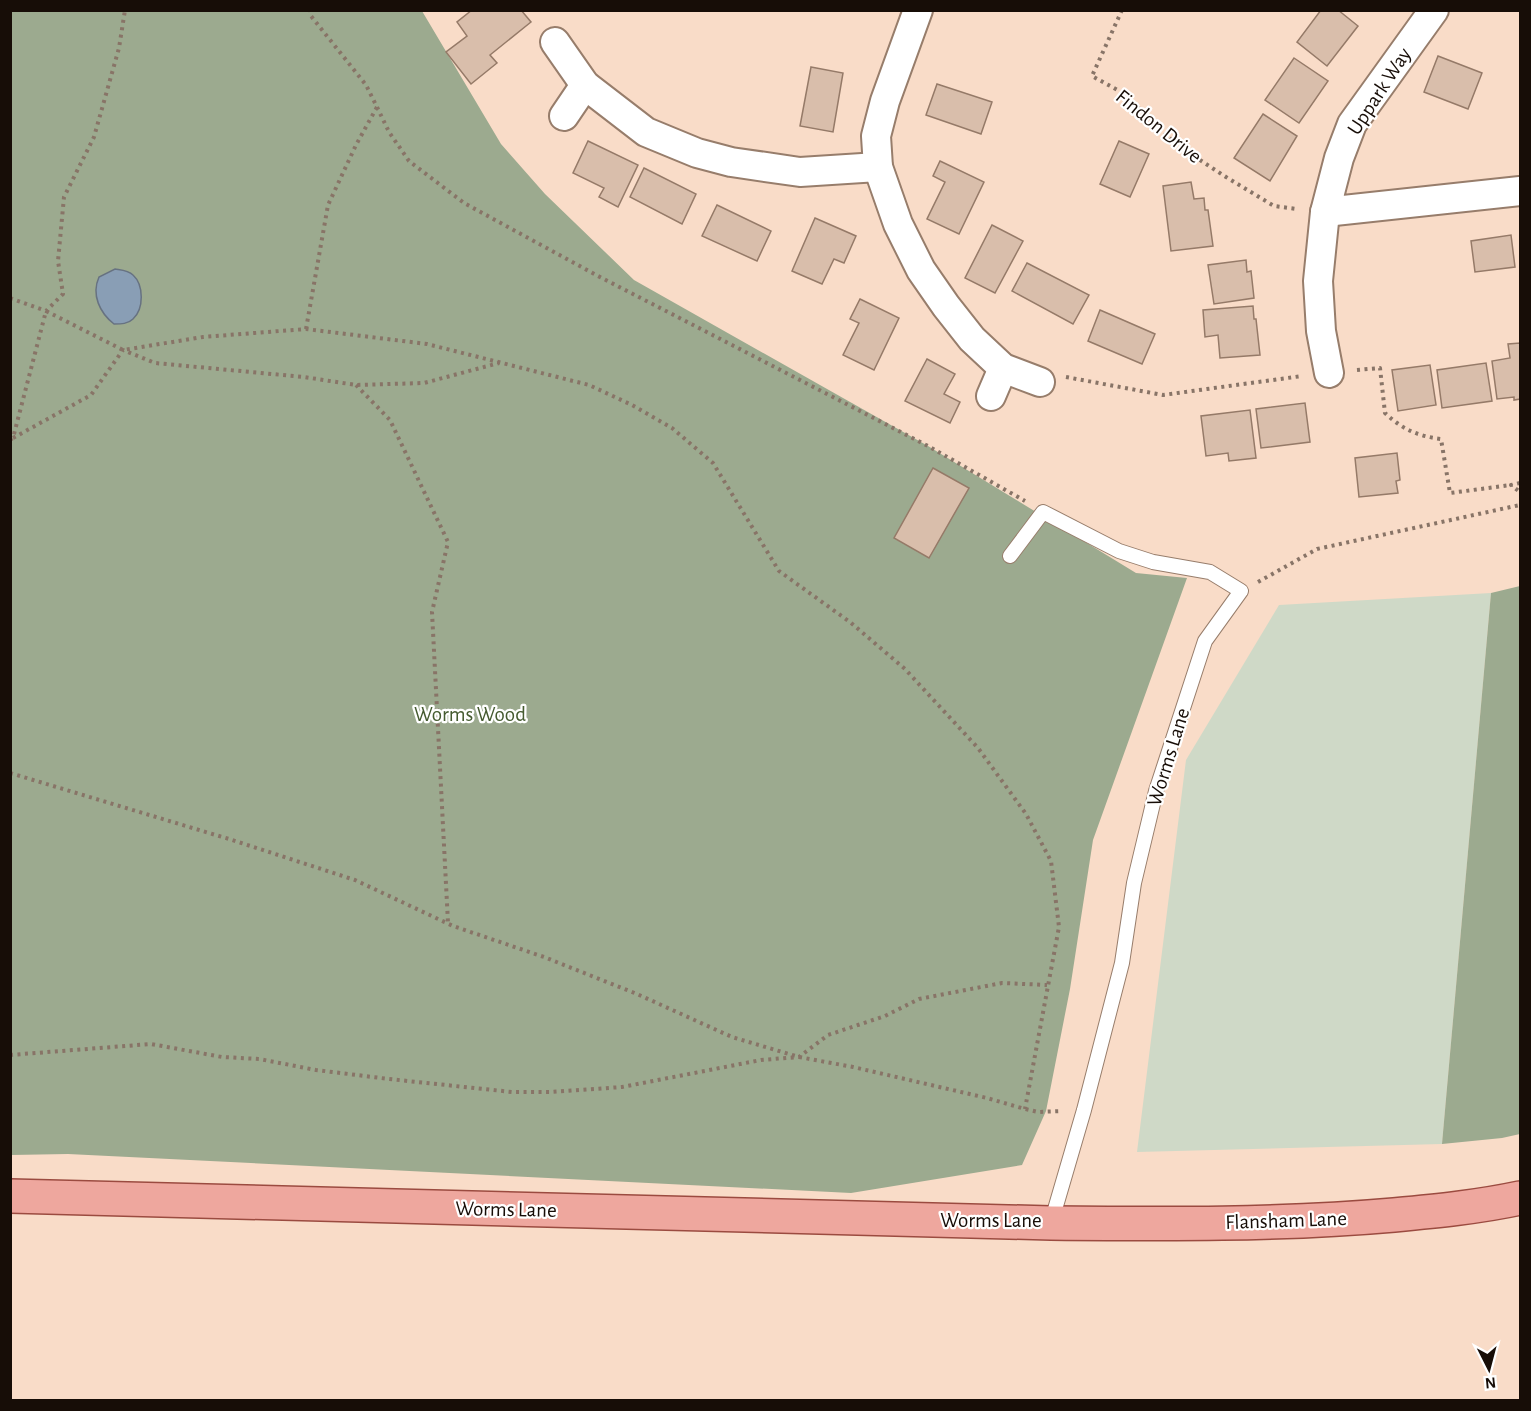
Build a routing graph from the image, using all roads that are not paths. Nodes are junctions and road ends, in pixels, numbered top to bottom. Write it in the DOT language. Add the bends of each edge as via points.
graph roads {
  1 [pos="918,10"];
  2 [pos="1434,10"];
  3 [pos="555,42"];
  4 [pos="585,85"];
  5 [pos="564,116"];
  6 [pos="878,167"];
  7 [pos="1521,191"];
  8 [pos="1325,212"];
  9 [pos="1003,368"];
  10 [pos="1329,373"];
  11 [pos="1040,382"];
  12 [pos="992,396"];
  13 [pos="1010,556"];
  14 [pos="10,1196"];
  15 [pos="1521,1198"];
  16 [pos="1051,1223"];
  1 -- 6 [label="street" via="876,136"];
  2 -- 8 [label="street, Uppark Way" via="1352,124"];
  3 -- 4 [label="street"];
  4 -- 5 [label="street"];
  4 -- 6 [label="street" via="645,132 697,153 801,172"];
  6 -- 9 [label="street" via="898,224 921,270 972,339"];
  7 -- 8 [label="street"];
  8 -- 10 [label="street, Uppark Way" via="1318,281"];
  9 -- 11 [label="street"];
  9 -- 12 [label="street"];
  13 -- 16 [label="lane, Worms Lane" via="1043,512 1119,551 1153,562 1210,572 1241,591 1205,641 1156,791 1134,883 1122,963"];
  14 -- 16 [label="main road, Worms Lane"];
  15 -- 16 [label="main road, Flansham Lane" via="1477,1207 1327,1221"];
}
